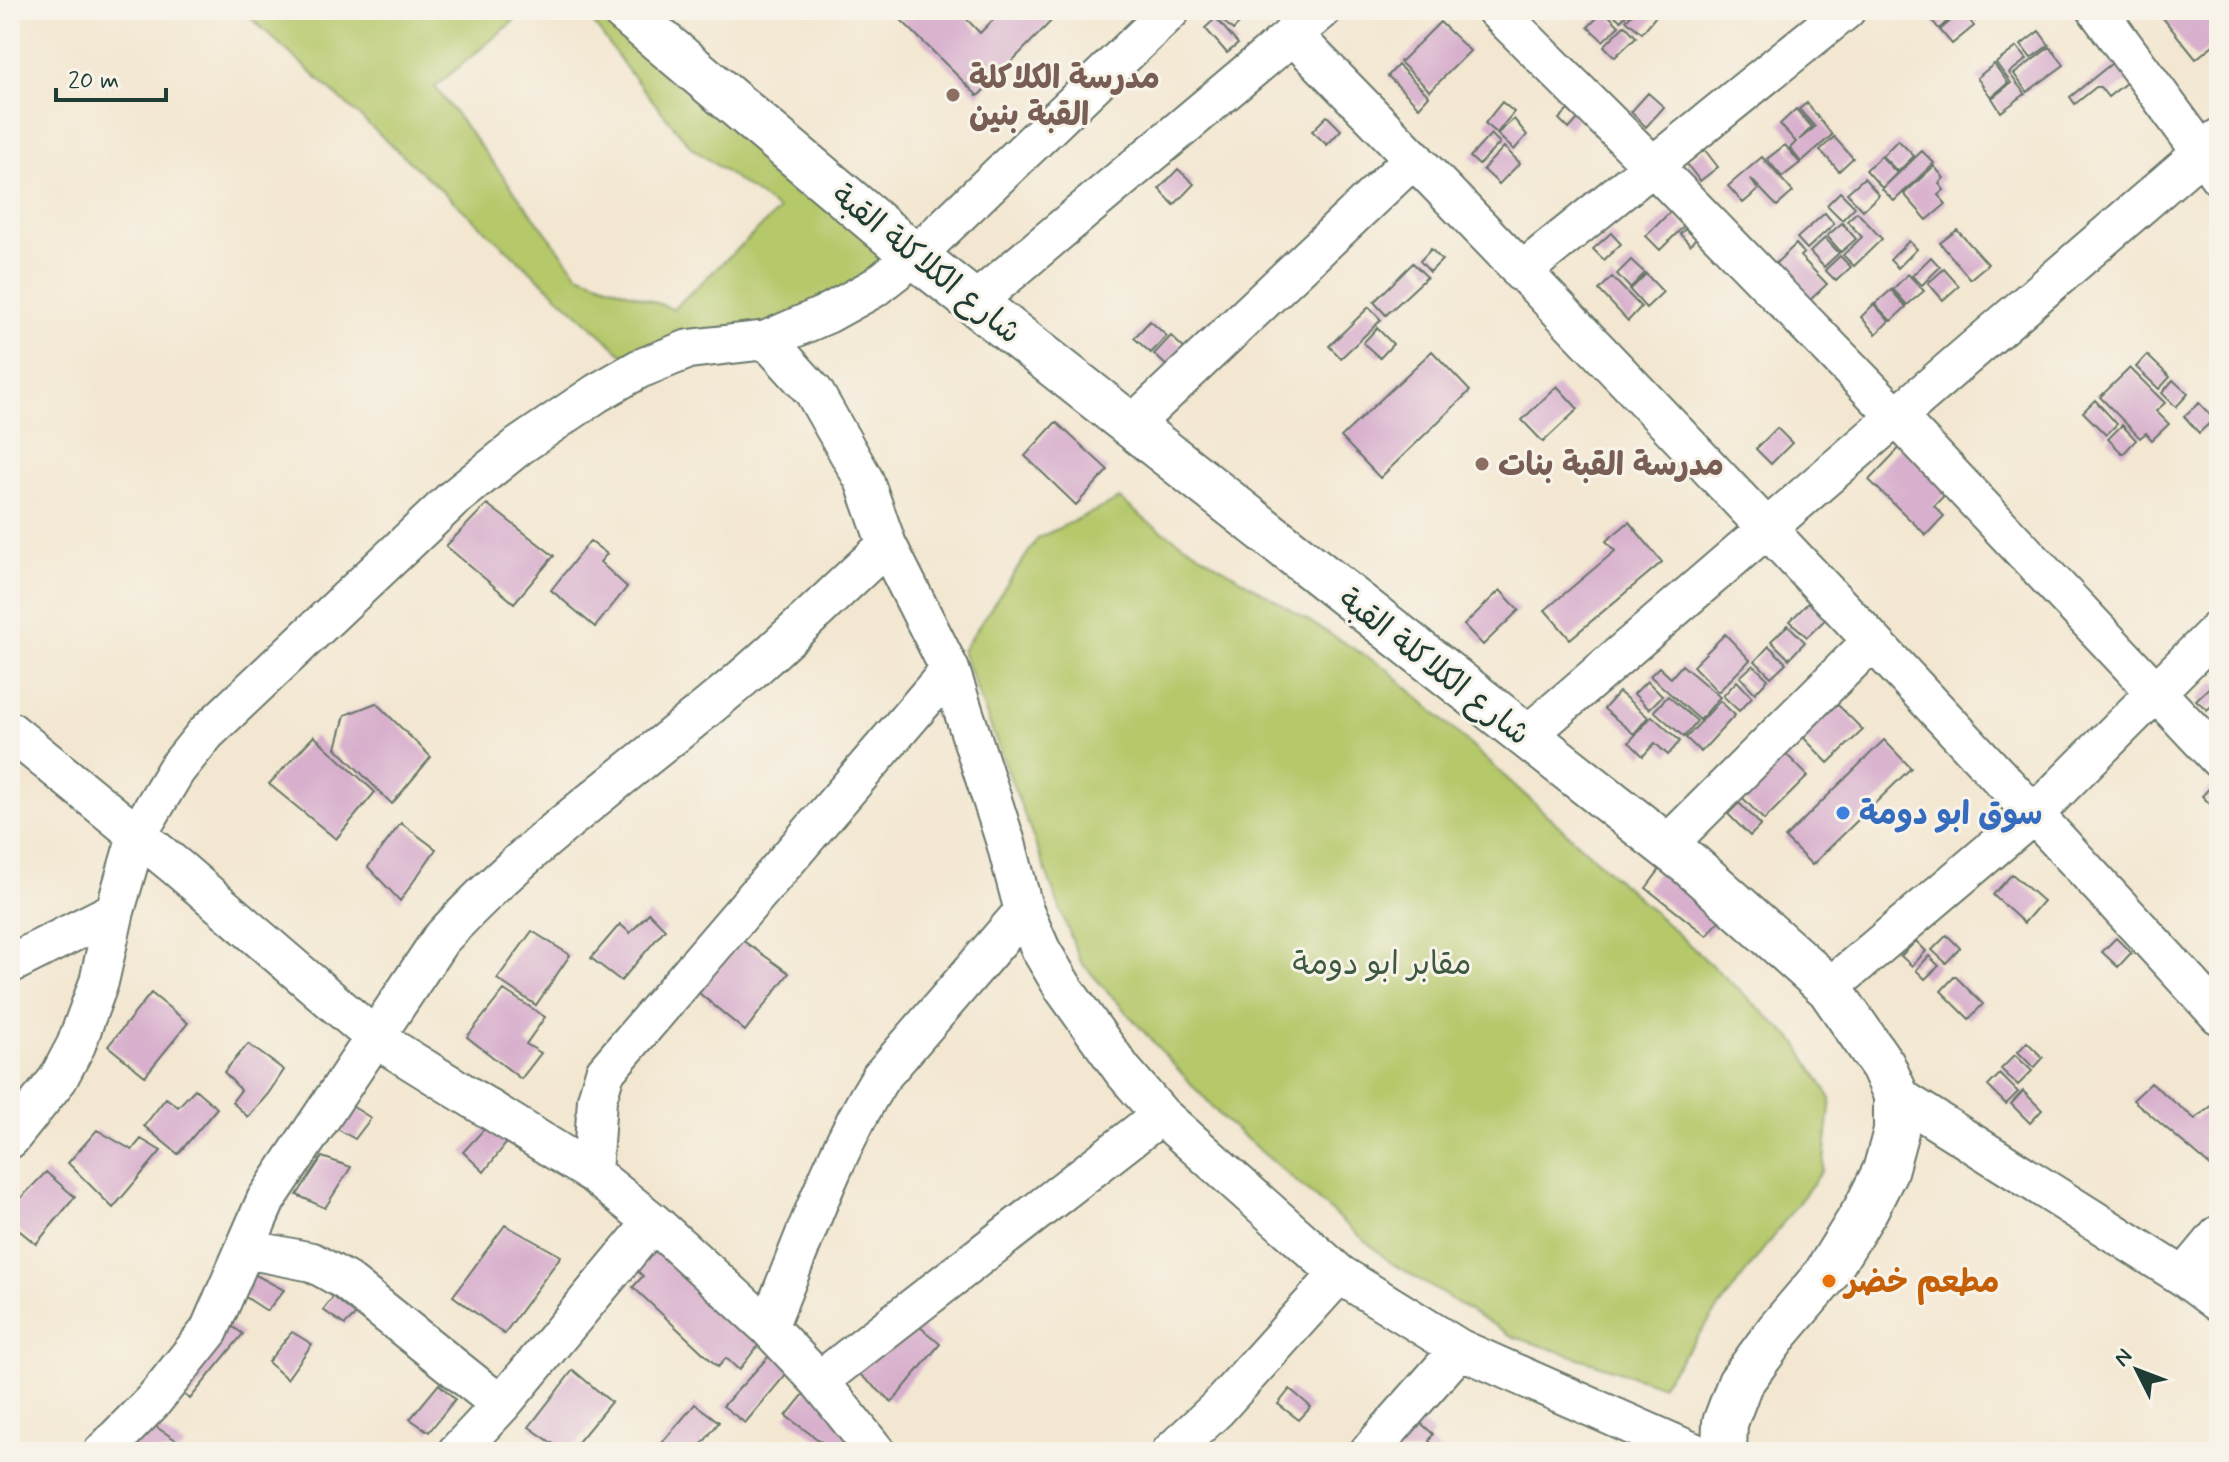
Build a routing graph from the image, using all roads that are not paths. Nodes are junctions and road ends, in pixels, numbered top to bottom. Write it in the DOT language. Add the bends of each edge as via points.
graph roads {
  1 [pos="624,10"];
  2 [pos="1171,10"];
  3 [pos="1322,10"];
  4 [pos="1496,10"];
  5 [pos="1846,10"];
  6 [pos="2097,10"];
  7 [pos="1292,34"];
  8 [pos="2213,155"];
  9 [pos="1414,158"];
  10 [pos="1653,166"];
  11 [pos="915,256"];
  12 [pos="1521,272"];
  13 [pos="975,302"];
  14 [pos="767,340"];
  15 [pos="1898,418"];
  16 [pos="1132,425"];
  17 [pos="1765,528"];
  18 [pos="887,545"];
  19 [pos="2219,629"];
  20 [pos="1871,642"];
  21 [pos="950,670"];
  22 [pos="2156,692"];
  23 [pos="10,731"];
  24 [pos="1525,737"];
  25 [pos="2219,759"];
  26 [pos="2034,814"];
  27 [pos="137,835"];
  28 [pos="1666,846"];
  29 [pos="115,911"];
  30 [pos="1024,911"];
  31 [pos="10,964"];
  32 [pos="1829,988"];
  33 [pos="2219,1015"];
  34 [pos="375,1038"];
  35 [pos="1896,1095"];
  36 [pos="1161,1115"];
  37 [pos="10,1139"];
  38 [pos="592,1173"];
  39 [pos="653,1222"];
  40 [pos="2219,1235"];
  41 [pos="246,1249"];
  42 [pos="1339,1274"];
  43 [pos="2184,1277"];
  44 [pos="2219,1303"];
  45 [pos="768,1327"];
  46 [pos="1460,1349"];
  47 [pos="819,1381"];
  48 [pos="501,1405"];
  49 [pos="1677,1449"];
  50 [pos="103,1452"];
  51 [pos="457,1452"];
  52 [pos="876,1452"];
  53 [pos="1171,1452"];
  54 [pos="1369,1452"];
  55 [pos="1724,1452"];
  1 -- 11 [label="street, شارع الكلاكلة القبة"];
  2 -- 11 [label="street"];
  3 -- 7 [label="street"];
  4 -- 10 [label="street"];
  5 -- 10 [label="street"];
  6 -- 8 [label="street"];
  7 -- 9 [label="street"];
  7 -- 13 [label="street"];
  8 -- 15 [label="street"];
  9 -- 12 [label="street"];
  9 -- 16 [label="street"];
  10 -- 12 [label="street"];
  10 -- 15 [label="street"];
  11 -- 13 [label="street, شارع الكلاكلة القبة"];
  11 -- 14 [label="street" via="839,308"];
  12 -- 17 [label="street"];
  13 -- 16 [label="street, شارع الكلاكلة القبة"];
  14 -- 18 [label="street" via="814,392 864,480"];
  14 -- 27 [label="street" via="689,349 639,369 519,446 453,499 206,733 176,770"];
  15 -- 17 [label="street"];
  15 -- 22 [label="street"];
  16 -- 24 [label="street, شارع الكلاكلة القبة"];
  17 -- 20 [label="street"];
  17 -- 24 [label="street"];
  18 -- 21 [label="street"];
  18 -- 34 [label="street" via="728,691 466,911 440,940"];
  19 -- 22 [label="street"];
  20 -- 26 [label="street"];
  20 -- 28 [label="street"];
  21 -- 30 [label="street"];
  21 -- 38 [label="street" via="605,1072 597,1099"];
  22 -- 25 [label="street"];
  22 -- 26 [label="street"];
  23 -- 27 [label="street"];
  24 -- 28 [label="street, شارع الكلاكلة القبة"];
  26 -- 32 [label="street"];
  26 -- 33 [label="street"];
  27 -- 29 [label="street"];
  27 -- 34 [label="street"];
  28 -- 32 [label="street, شارع الكلاكلة القبة"];
  29 -- 31 [label="street"];
  29 -- 37 [label="street" via="99,982 76,1045 58,1079"];
  30 -- 36 [label="street" via="1064,989"];
  30 -- 45 [label="street" via="880,1078 841,1150"];
  32 -- 35 [label="street, شارع الكلاكلة القبة" via="1883,1066"];
  34 -- 38 [label="street"];
  34 -- 41 [label="street" via="266,1200"];
  35 -- 43 [label="street"];
  35 -- 55 [label="street, شارع الكلاكلة القبة" via="1896,1131 1885,1171 1824,1277 1740,1383 1725,1423"];
  36 -- 42 [label="street"];
  36 -- 47 [label="street"];
  38 -- 39 [label="street"];
  39 -- 45 [label="street"];
  39 -- 48 [label="street"];
  40 -- 43 [label="street"];
  41 -- 48 [label="street" via="312,1262 346,1281"];
  41 -- 50 [label="street" via="209,1331 153,1401"];
  42 -- 46 [label="street"];
  42 -- 53 [label="street"];
  43 -- 44 [label="street"];
  45 -- 47 [label="street"];
  46 -- 49 [label="street"];
  46 -- 54 [label="street"];
  47 -- 52 [label="street"];
  48 -- 51 [label="street"];
}
